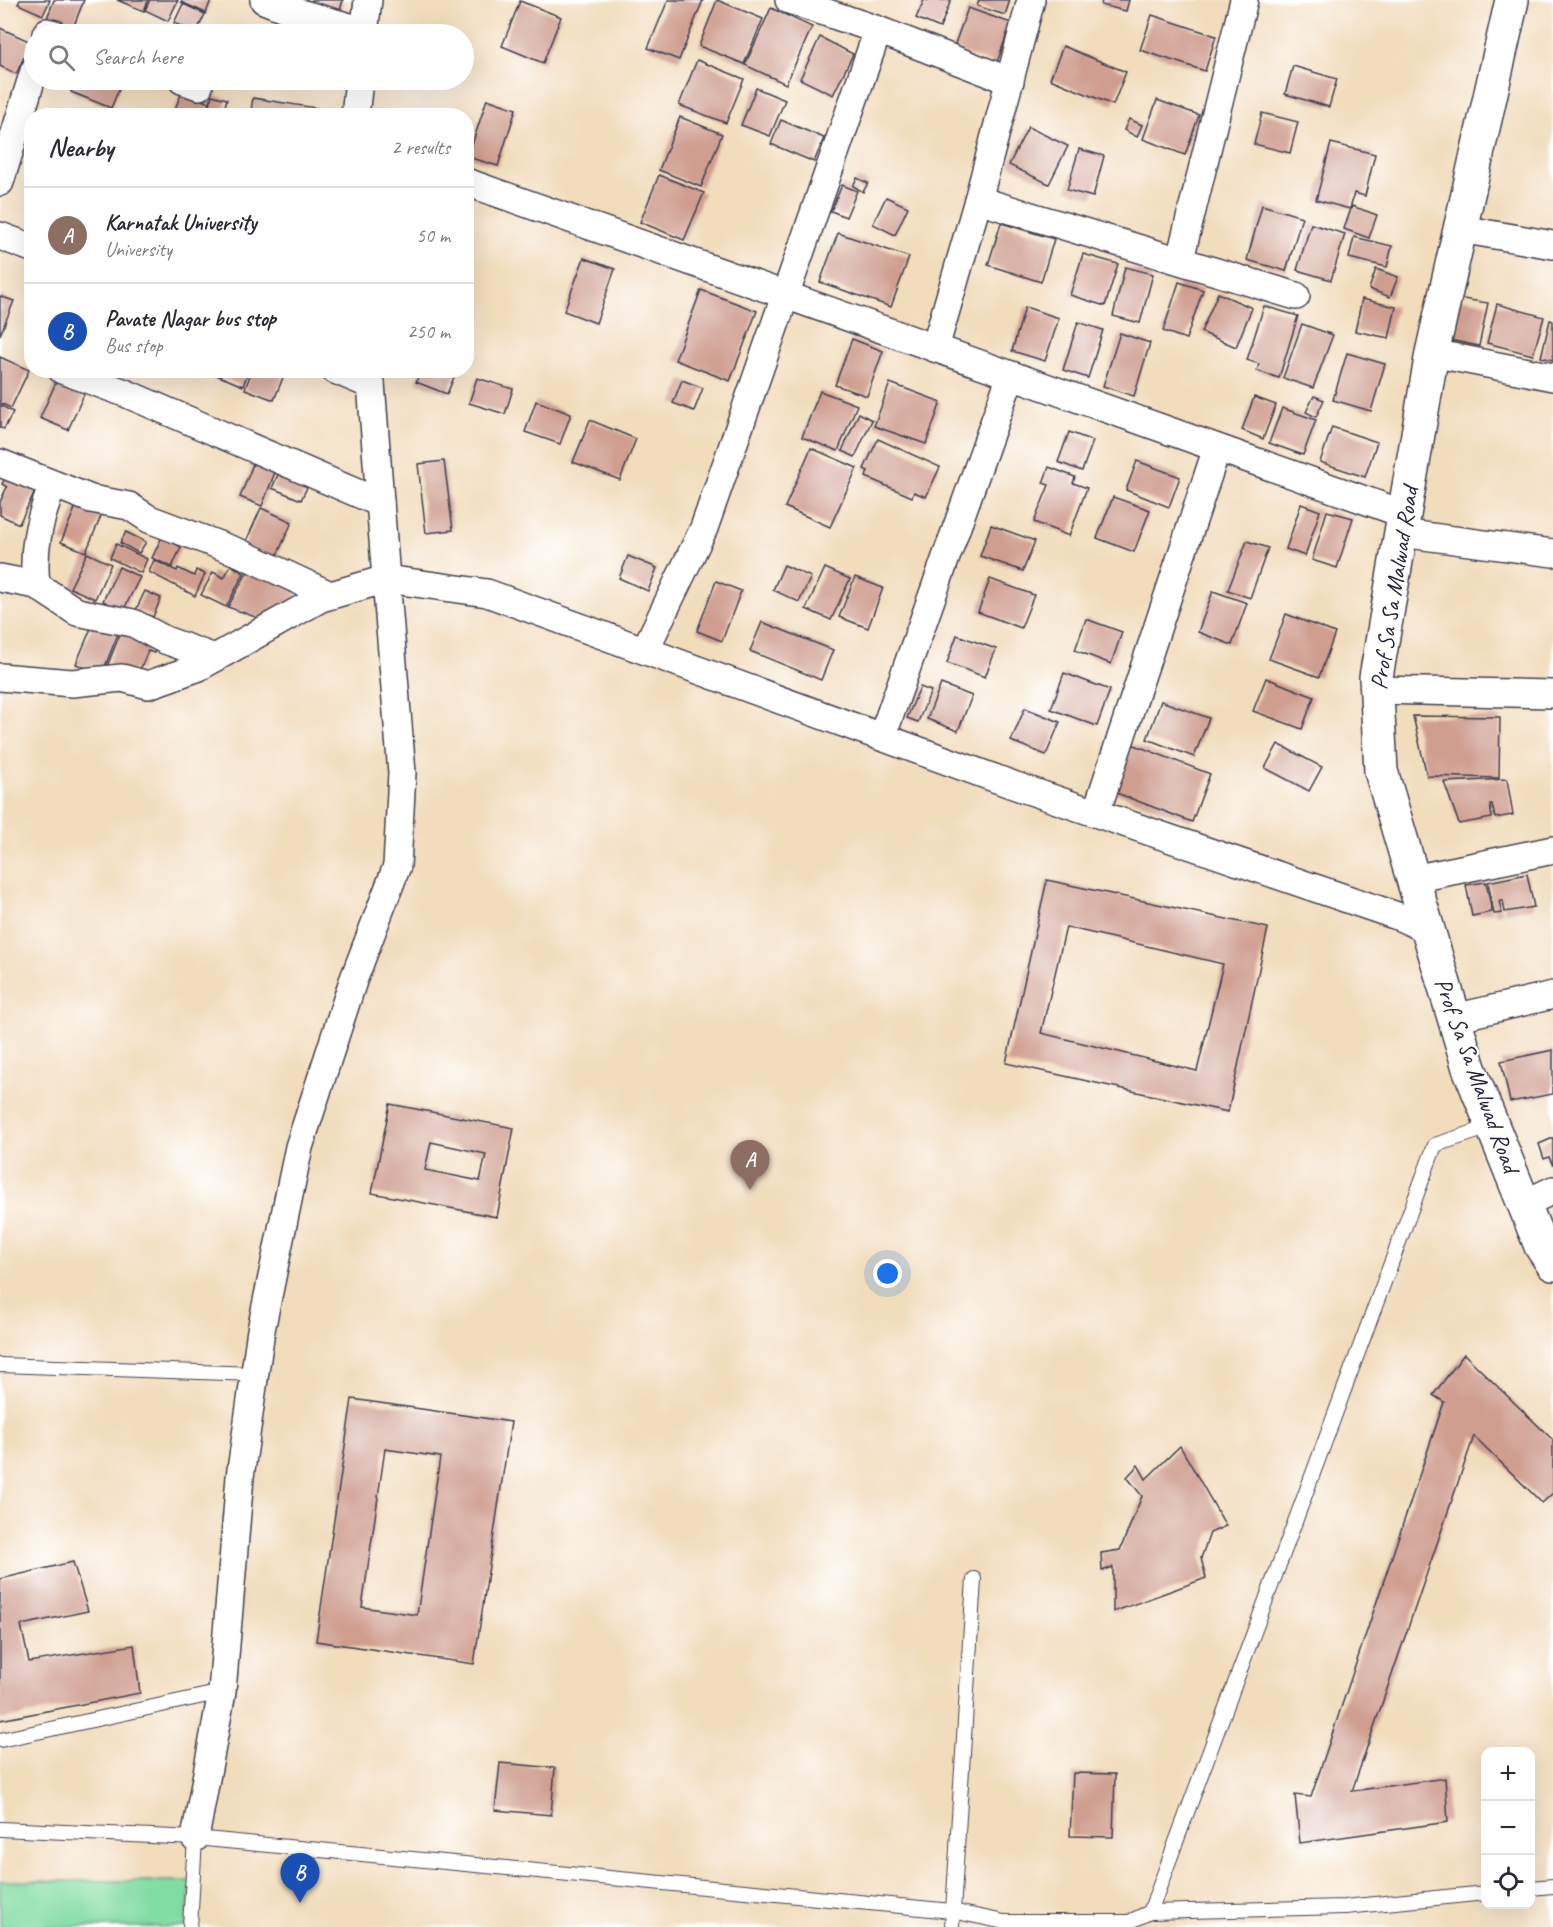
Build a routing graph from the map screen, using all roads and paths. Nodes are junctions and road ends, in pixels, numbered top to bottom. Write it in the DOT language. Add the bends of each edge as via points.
graph roads {
  1 [pos="264,0"];
  2 [pos="368,0"];
  3 [pos="789,0"];
  4 [pos="1031,0"];
  5 [pos="1244,0"];
  6 [pos="1512,0"];
  7 [pos="335,24"];
  8 [pos="365,24"];
  9 [pos="878,30"];
  10 [pos="1010,81"];
  11 [pos="28,90"];
  12 [pos="358,90"];
  13 [pos="356,108"];
  14 [pos="0,182"];
  15 [pos="474,185"];
  16 [pos="978,200"];
  17 [pos="1460,229"];
  18 [pos="0,236"];
  19 [pos="1553,244"];
  20 [pos="24,245"];
  21 [pos="1179,259"];
  22 [pos="787,296"];
  23 [pos="1296,296"];
  24 [pos="935,348"];
  25 [pos="1432,353"];
  26 [pos="1011,375"];
  27 [pos="1553,377"];
  28 [pos="84,378"];
  29 [pos="370,378"];
  30 [pos="1217,448"];
  31 [pos="0,463"];
  32 [pos="53,485"];
  33 [pos="380,503"];
  34 [pos="1402,524"];
  35 [pos="1553,553"];
  36 [pos="0,578"];
  37 [pos="386,579"];
  38 [pos="36,585"];
  39 [pos="330,595"];
  40 [pos="645,650"];
  41 [pos="215,658"];
  42 [pos="0,677"];
  43 [pos="1376,690"];
  44 [pos="1553,694"];
  45 [pos="882,737"];
  46 [pos="1096,813"];
  47 [pos="1553,850"];
  48 [pos="1413,879"];
  49 [pos="1428,930"];
  50 [pos="1553,995"];
  51 [pos="1454,1018"];
  52 [pos="1493,1126"];
  53 [pos="1539,1197"];
  54 [pos="1553,1264"];
  55 [pos="0,1365"];
  56 [pos="255,1374"];
  57 [pos="974,1579"];
  58 [pos="222,1692"];
  59 [pos="0,1740"];
  60 [pos="0,1829"];
  61 [pos="195,1838"];
  62 [pos="1553,1886"];
  63 [pos="1535,1888"];
  64 [pos="1481,1893"];
  65 [pos="952,1911"];
  66 [pos="1150,1912"];
  67 [pos="190,1927"];
  68 [pos="952,1927"];
  1 -- 7 [label="street"];
  2 -- 8 [label="street"];
  3 -- 9 [label="street"];
  4 -- 10 [label="street"];
  5 -- 21 [label="street"];
  6 -- 17 [label="street, Prof Sa Sa Malwad Road"];
  9 -- 10 [label="street"];
  9 -- 22 [label="street"];
  10 -- 16 [label="street"];
  11 -- 14 [label="street"];
  12 -- 13 [label="street"];
  15 -- 22 [label="street"];
  16 -- 21 [label="street"];
  16 -- 24 [label="street"];
  17 -- 19 [label="street"];
  17 -- 25 [label="street, Prof Sa Sa Malwad Road"];
  18 -- 20 [label="street"];
  21 -- 23 [label="street"];
  22 -- 24 [label="street"];
  22 -- 40 [label="street" via="704,528"];
  24 -- 26 [label="street"];
  25 -- 27 [label="street"];
  25 -- 34 [label="street, Prof Sa Sa Malwad Road"];
  26 -- 30 [label="street"];
  26 -- 45 [label="street"];
  28 -- 33 [label="street"];
  29 -- 33 [label="street"];
  30 -- 34 [label="street"];
  30 -- 46 [label="street"];
  31 -- 32 [label="street"];
  32 -- 38 [label="street" via="36,535"];
  32 -- 39 [label="street" via="91,499 129,506 149,519 240,553"];
  33 -- 37 [label="street"];
  34 -- 35 [label="street"];
  34 -- 43 [label="street, Prof Sa Sa Malwad Road"];
  36 -- 38 [label="street"];
  37 -- 39 [label="street"];
  37 -- 40 [label="street" via="487,592"];
  37 -- 56 [label="street" via="402,772 398,866 353,981 299,1147"];
  38 -- 41 [label="street" via="77,612 133,623 165,640"];
  39 -- 41 [label="street"];
  40 -- 45 [label="street"];
  41 -- 42 [label="street" via="148,685 122,678 72,683"];
  43 -- 44 [label="street"];
  43 -- 48 [label="street, Prof Sa Sa Malwad Road" via="1381,771"];
  45 -- 46 [label="street"];
  46 -- 49 [label="street"];
  47 -- 48 [label="street"];
  48 -- 49 [label="street, Prof Sa Sa Malwad Road"];
  49 -- 51 [label="street, Prof Sa Sa Malwad Road"];
  50 -- 51 [label="street"];
  51 -- 52 [label="street, Prof Sa Sa Malwad Road"];
  52 -- 53 [label="street, Prof Sa Sa Malwad Road"];
  52 -- 66 [label="lane" via="1435,1145"];
  53 -- 54 [label="street, Prof Sa Sa Malwad Road" via="1541,1246"];
  55 -- 56 [label="lane"];
  56 -- 58 [label="street" via="240,1477"];
  57 -- 65 [label="lane"];
  58 -- 59 [label="lane"];
  58 -- 61 [label="street"];
  60 -- 61 [label="lane"];
  61 -- 65 [label="lane"];
  61 -- 67 [label="lane"];
  62 -- 63 [label="lane"];
  64 -- 66 [label="lane" via="1345,1907"];
  65 -- 66 [label="lane" via="1004,1922 1129,1922"];
  65 -- 68 [label="lane"];
}
